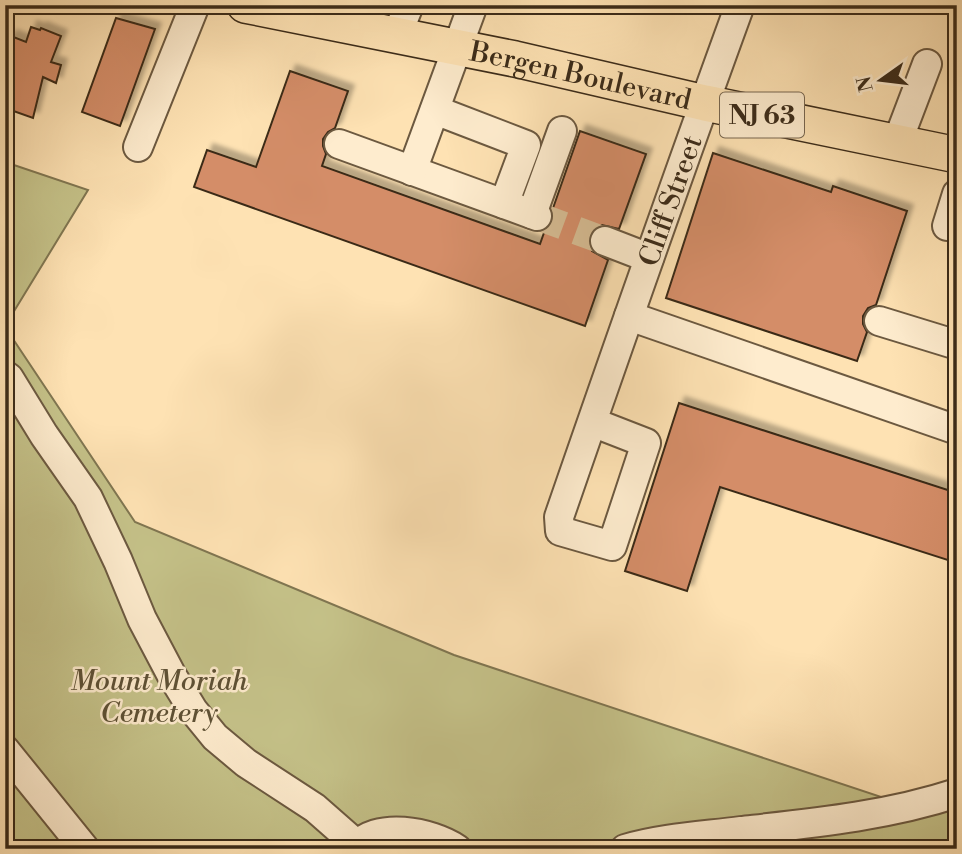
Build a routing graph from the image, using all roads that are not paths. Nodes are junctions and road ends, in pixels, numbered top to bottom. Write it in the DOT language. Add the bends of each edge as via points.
graph roads {
  1 [pos="195,5"];
  2 [pos="245,5"];
  3 [pos="473,5"];
  4 [pos="740,5"];
  5 [pos="403,20"];
  6 [pos="459,47"];
  7 [pos="927,64"];
  8 [pos="705,103"];
  9 [pos="435,110"];
  10 [pos="562,131"];
  11 [pos="897,143"];
  12 [pos="340,145"];
  13 [pos="138,147"];
  14 [pos="957,155"];
  15 [pos="412,171"];
  16 [pos="957,194"];
  17 [pos="504,204"];
  18 [pos="947,226"];
  19 [pos="605,241"];
  20 [pos="649,258"];
  21 [pos="629,316"];
  22 [pos="879,321"];
  23 [pos="957,338"];
  24 [pos="5,375"];
  25 [pos="592,422"];
  26 [pos="957,430"];
  27 [pos="5,750"];
  28 [pos="957,793"];
  29 [pos="354,847"];
  30 [pos="85,849"];
  31 [pos="457,849"];
  32 [pos="625,849"];
  1 -- 13 [label="street"];
  2 -- 5 [label="main road, Bergen Boulevard / NJ 63"];
  3 -- 6 [label="street"];
  4 -- 8 [label="street, Cliff Street"];
  5 -- 6 [label="main road, Bergen Boulevard / NJ 63"];
  6 -- 8 [label="main road, Bergen Boulevard / NJ 63"];
  6 -- 9 [label="street"];
  7 -- 11 [label="street"];
  8 -- 11 [label="main road, Bergen Boulevard / NJ 63"];
  8 -- 20 [label="street, Cliff Street"];
  9 -- 15 [label="street"];
  9 -- 17 [label="street" via="526,145"];
  10 -- 17 [label="street" via="535,215"];
  11 -- 14 [label="main road, Bergen Boulevard / NJ 63"];
  12 -- 15 [label="street"];
  15 -- 17 [label="street"];
  16 -- 18 [label="street"];
  19 -- 20 [label="street"];
  20 -- 21 [label="street, Cliff Street"];
  21 -- 25 [label="street, Cliff Street"];
  21 -- 26 [label="street"];
  22 -- 23 [label="street" via="954,344"];
  24 -- 29 [label="street" via="88,498 142,619 194,710 215,737 246,764 315,808"];
  27 -- 30 [label="street"];
  28 -- 32 [label="street" via="849,819"];
  29 -- 31 [label="street" via="369,837 398,831 424,834"];
}
